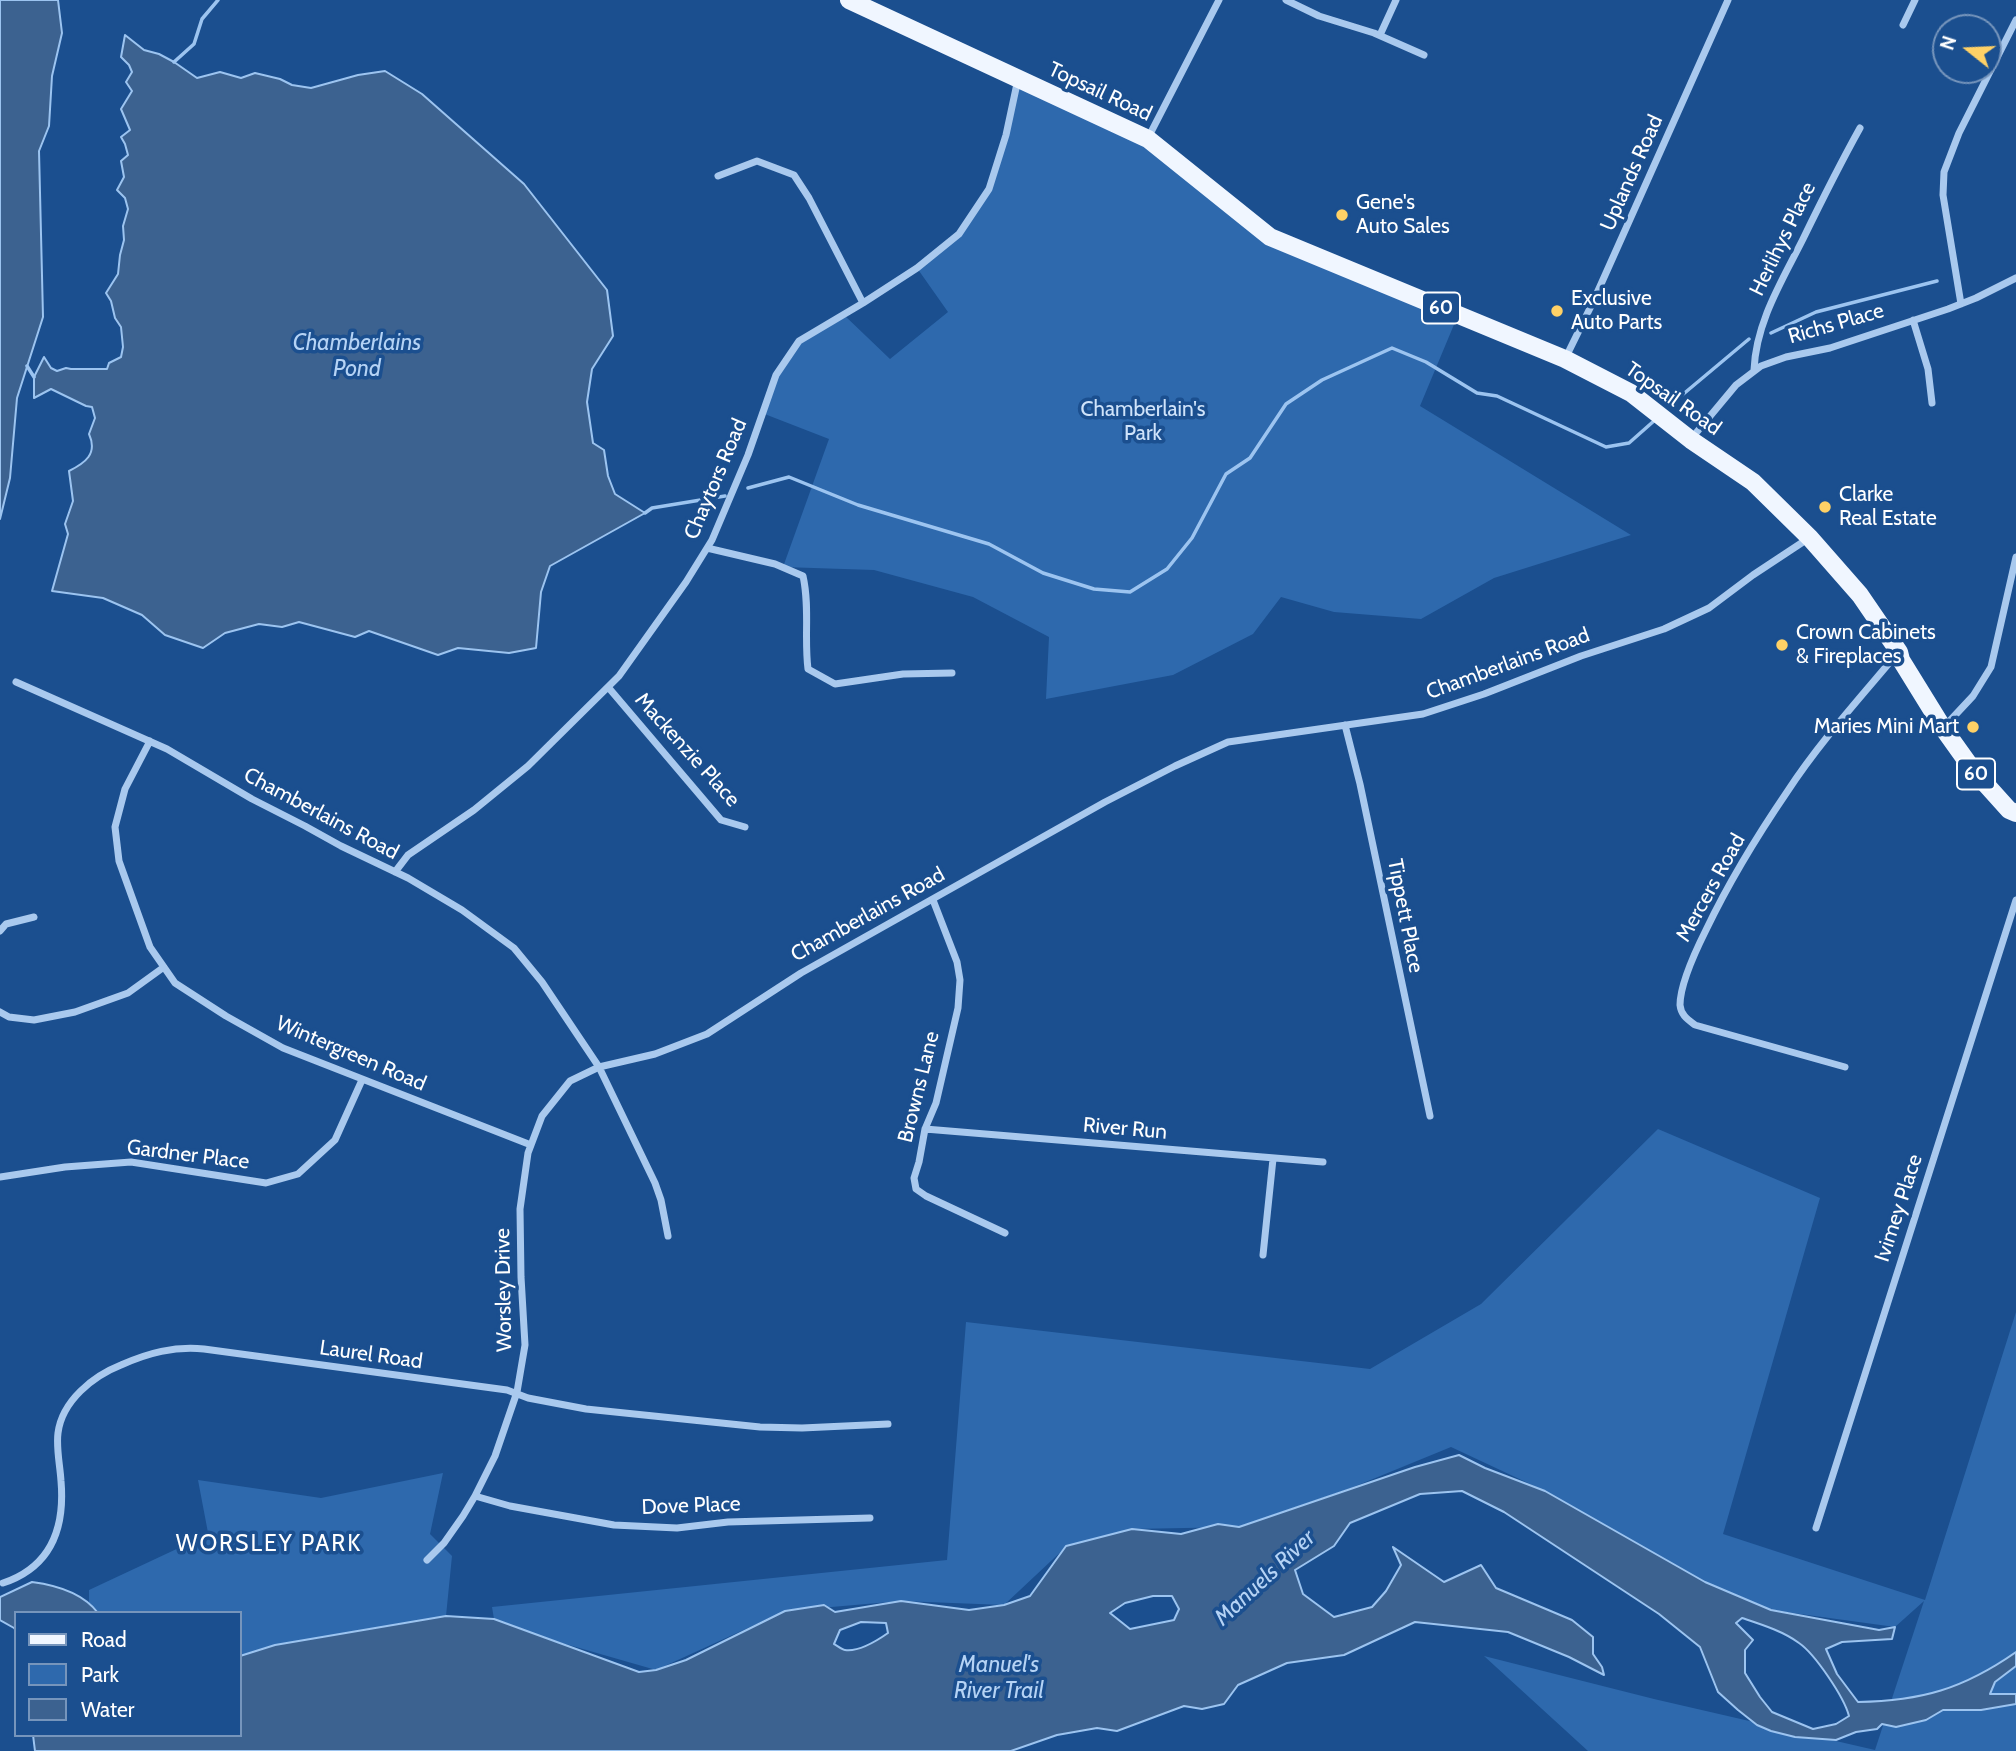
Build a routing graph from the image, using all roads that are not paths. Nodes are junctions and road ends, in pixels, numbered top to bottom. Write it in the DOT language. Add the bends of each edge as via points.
graph roads {
  1 [pos="849,0"];
  2 [pos="1219,0"];
  3 [pos="1286,0"];
  4 [pos="1396,0"];
  5 [pos="1728,0"];
  6 [pos="1915,0"];
  7 [pos="2016,20"];
  8 [pos="1903,25"];
  9 [pos="1380,35"];
  10 [pos="1424,55"];
  11 [pos="1018,78"];
  12 [pos="1860,128"];
  13 [pos="1148,139"];
  14 [pos="718,176"];
  15 [pos="2016,278"];
  16 [pos="863,303"];
  17 [pos="1961,304"];
  18 [pos="1913,320"];
  19 [pos="1565,359"];
  20 [pos="1754,370"];
  21 [pos="1932,403"];
  22 [pos="1691,440"];
  23 [pos="1810,538"];
  24 [pos="707,548"];
  25 [pos="2016,557"];
  26 [pos="1899,652"];
  27 [pos="952,673"];
  28 [pos="16,682"];
  29 [pos="608,687"];
  30 [pos="1345,724"];
  31 [pos="1943,728"];
  32 [pos="150,741"];
  33 [pos="2016,813"];
  34 [pos="745,827"];
  35 [pos="395,872"];
  36 [pos="933,900"];
  37 [pos="2016,900"];
  38 [pos="34,917"];
  39 [pos="0,931"];
  40 [pos="164,967"];
  41 [pos="0,1012"];
  42 [pos="599,1067"];
  43 [pos="1844,1067"];
  44 [pos="362,1080"];
  45 [pos="1430,1116"];
  46 [pos="925,1129"];
  47 [pos="531,1145"];
  48 [pos="1273,1160"];
  49 [pos="1323,1163"];
  50 [pos="0,1177"];
  51 [pos="1005,1233"];
  52 [pos="668,1236"];
  53 [pos="1264,1255"];
  54 [pos="517,1392"];
  55 [pos="888,1424"];
  56 [pos="475,1496"];
  57 [pos="870,1518"];
  58 [pos="1816,1528"];
  59 [pos="427,1560"];
  60 [pos="3,1583"];
  1 -- 11 [label="main road, Topsail Road / 60"];
  2 -- 13 [label="street"];
  3 -- 9 [label="street" via="1326,19"];
  4 -- 9 [label="street"];
  5 -- 19 [label="street, Uplands Road"];
  6 -- 8 [label="street"];
  7 -- 17 [label="street" via="1944,172 1943,195"];
  9 -- 10 [label="street"];
  11 -- 13 [label="main road, Topsail Road / 60"];
  11 -- 16 [label="street, Chaytors Road" via="989,189 959,234"];
  12 -- 20 [label="street, Herlihys Place" via="1768,310 1756,342"];
  13 -- 19 [label="main road, Topsail Road / 60" via="1270,237"];
  14 -- 16 [label="street" via="757,161 794,175"];
  15 -- 17 [label="street, Richs Place"];
  16 -- 24 [label="street, Chaytors Road" via="799,341 776,375 748,455"];
  17 -- 18 [label="street, Richs Place"];
  18 -- 20 [label="street, Richs Place" via="1830,348 1786,356"];
  18 -- 21 [label="street" via="1928,369"];
  19 -- 22 [label="main road, Topsail Road / 60" via="1632,393"];
  20 -- 22 [label="street, Richs Place"];
  22 -- 23 [label="main road, Topsail Road / 60" via="1753,482"];
  23 -- 26 [label="main road, Topsail Road / 60" via="1860,595"];
  23 -- 30 [label="street, Chamberlains Road" via="1709,608 1664,629 1423,714"];
  24 -- 27 [label="street" via="775,564 803,576 808,669 835,684 903,674"];
  24 -- 29 [label="street, Chaytors Road"];
  25 -- 31 [label="street" via="1991,667 1973,696"];
  26 -- 31 [label="main road, Topsail Road / 60"];
  26 -- 43 [label="street, Mercers Road" via="1780,802 1696,950 1680,1005 1683,1016 1695,1025"];
  28 -- 32 [label="street, Chamberlains Road"];
  29 -- 34 [label="street, Mackenzie Place" via="721,820"];
  29 -- 35 [label="street, Chaytors Road" via="527,766 474,810 413,851"];
  30 -- 36 [label="street, Chamberlains Road" via="1228,743 1105,802"];
  30 -- 45 [label="street, Tippett Place"];
  31 -- 33 [label="main road, Topsail Road / 60" via="1973,770"];
  32 -- 35 [label="street, Chamberlains Road"];
  32 -- 40 [label="street, Wintergreen Road" via="125,789 115,827 119,861 150,947"];
  35 -- 42 [label="street, Chamberlains Road" via="462,910 514,948"];
  36 -- 42 [label="street, Chamberlains Road" via="800,973 707,1034 655,1054"];
  36 -- 46 [label="street, Browns Lane" via="960,980 958,1009 936,1103"];
  37 -- 58 [label="street, Ivimey Place"];
  38 -- 39 [label="street" via="6,924"];
  40 -- 41 [label="street" via="128,993 75,1012 34,1020"];
  40 -- 44 [label="street, Wintergreen Road" via="175,983 226,1016 283,1048"];
  42 -- 47 [label="street, Worsley Drive" via="570,1081 541,1116"];
  42 -- 52 [label="street" via="655,1183"];
  44 -- 47 [label="street, Wintergreen Road"];
  44 -- 50 [label="street, Gardner Place" via="335,1140 298,1174 266,1183 131,1162"];
  46 -- 48 [label="street, River Run"];
  46 -- 51 [label="street, Browns Lane" via="914,1178 916,1189"];
  47 -- 54 [label="street, Worsley Drive" via="520,1209 525,1345"];
  48 -- 49 [label="street, River Run"];
  48 -- 53 [label="street"];
  54 -- 55 [label="street, Laurel Road" via="586,1409 760,1427"];
  54 -- 56 [label="street, Worsley Drive" via="495,1456"];
  54 -- 60 [label="street, Laurel Road" via="195,1348 161,1350 131,1361 93,1379 63,1416 58,1433 62,1494 57,1533 37,1563"];
  56 -- 57 [label="street, Dove Place" via="614,1525 677,1528 728,1521"];
  56 -- 59 [label="street, Worsley Drive"];
}
